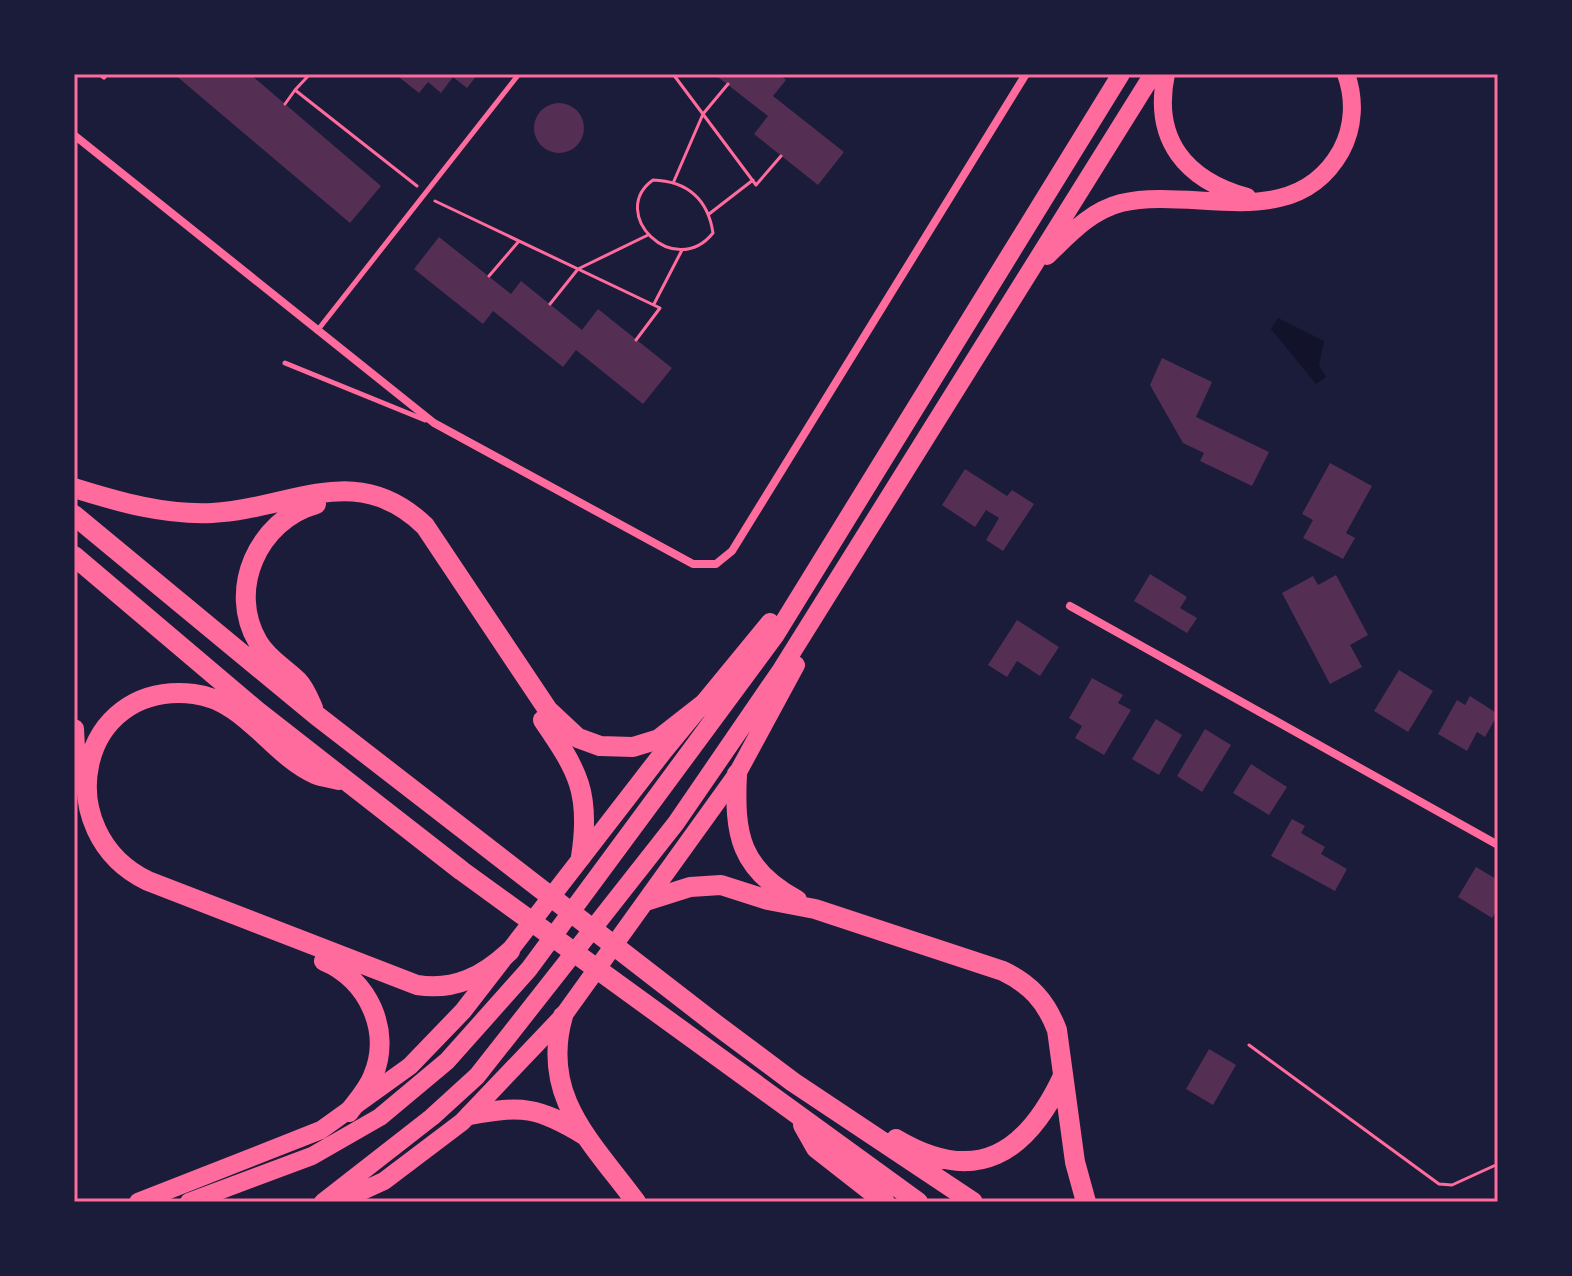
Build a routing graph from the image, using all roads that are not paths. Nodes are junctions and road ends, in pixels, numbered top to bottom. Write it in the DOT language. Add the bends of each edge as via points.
graph roads {
  1 [pos="519,74"];
  2 [pos="1026,74"];
  3 [pos="1108,74"];
  4 [pos="1121,74"];
  5 [pos="1153,74"];
  6 [pos="1166,74"];
  7 [pos="1346,74"];
  8 [pos="74,135"];
  9 [pos="1076,146"];
  10 [pos="1266,201"];
  11 [pos="1025,278"];
  12 [pos="316,331"];
  13 [pos="285,363"];
  14 [pos="434,423"];
  15 [pos="74,488"];
  16 [pos="74,515"];
  17 [pos="844,524"];
  18 [pos="74,556"];
  19 [pos="835,584"];
  20 [pos="1070,606"];
  21 [pos="705,703"];
  22 [pos="316,715"];
  23 [pos="74,729"];
  24 [pos="737,774"];
  25 [pos="350,783"];
  26 [pos="1498,845"];
  27 [pos="581,857"];
  28 [pos="649,900"];
  29 [pos="815,909"];
  30 [pos="510,951"];
  31 [pos="563,1016"];
  32 [pos="1063,1076"];
  33 [pos="793,1082"];
  34 [pos="349,1112"];
  35 [pos="470,1115"];
  36 [pos="799,1118"];
  37 [pos="587,1137"];
  38 [pos="138,1202"];
  39 [pos="189,1202"];
  40 [pos="323,1202"];
  41 [pos="338,1202"];
  42 [pos="636,1202"];
  43 [pos="885,1202"];
  44 [pos="918,1202"];
  45 [pos="973,1202"];
  46 [pos="1086,1202"];
  1 -- 12 [label="lane"];
  2 -- 14 [label="street" via="732,551 716,564 693,564"];
  3 -- 9 [label="main road"];
  4 -- 9 [label="main road"];
  5 -- 11 [label="main road"];
  6 -- 10 [label="main road" via="1164,111 1182,161 1210,185"];
  7 -- 10 [label="main road" via="1350,127 1342,149 1324,174 1295,194"];
  8 -- 12 [label="street"];
  9 -- 17 [label="main road"];
  10 -- 11 [label="main road" via="1120,204 1082,223"];
  11 -- 19 [label="main road"];
  12 -- 14 [label="street"];
  13 -- 14 [label="lane"];
  15 -- 21 [label="highway" via="141,507 199,513 329,490 377,495 403,507 425,526 548,710 578,738 600,746 633,747 659,739"];
  16 -- 22 [label="highway"];
  17 -- 21 [label="main road"];
  17 -- 39 [label="main road" via="775,636 595,883 460,1049 399,1103 345,1139"];
  18 -- 25 [label="highway"];
  19 -- 24 [label="main road"];
  19 -- 40 [label="main road" via="676,823 501,1048 432,1117"];
  20 -- 26 [label="street"];
  21 -- 27 [label="main road"];
  22 -- 27 [label="highway" via="301,684 256,639 247,614 247,580 259,547 282,519 312,505 359,502 386,511 417,533 562,748 580,783 586,811"];
  22 -- 33 [label="highway"];
  23 -- 34 [label="highway" via="81,819 92,847 109,868 144,891 330,963 358,985 373,1009 380,1047 374,1075"];
  24 -- 28 [label="main road"];
  24 -- 29 [label="highway" via="737,823 750,862 774,888"];
  25 -- 30 [label="highway" via="313,773 226,705 181,693 150,698 115,718 95,744 86,783 91,817 105,845 123,866 148,881 417,985 468,981"];
  25 -- 36 [label="highway"];
  27 -- 30 [label="main road"];
  28 -- 29 [label="highway" via="714,884"];
  28 -- 31 [label="main road"];
  29 -- 32 [label="highway" via="1003,971 1027,985 1053,1020"];
  30 -- 34 [label="main road" via="426,1051"];
  31 -- 35 [label="main road"];
  31 -- 37 [label="highway" via="555,1045 557,1076"];
  32 -- 33 [label="highway" via="1023,1139 968,1161 940,1158 900,1142"];
  32 -- 46 [label="highway"];
  33 -- 45 [label="highway"];
  34 -- 38 [label="main road" via="296,1142"];
  35 -- 37 [label="highway" via="524,1107"];
  35 -- 41 [label="main road" via="392,1176"];
  36 -- 43 [label="highway" via="816,1148"];
  36 -- 44 [label="highway"];
  37 -- 42 [label="highway"];
}
